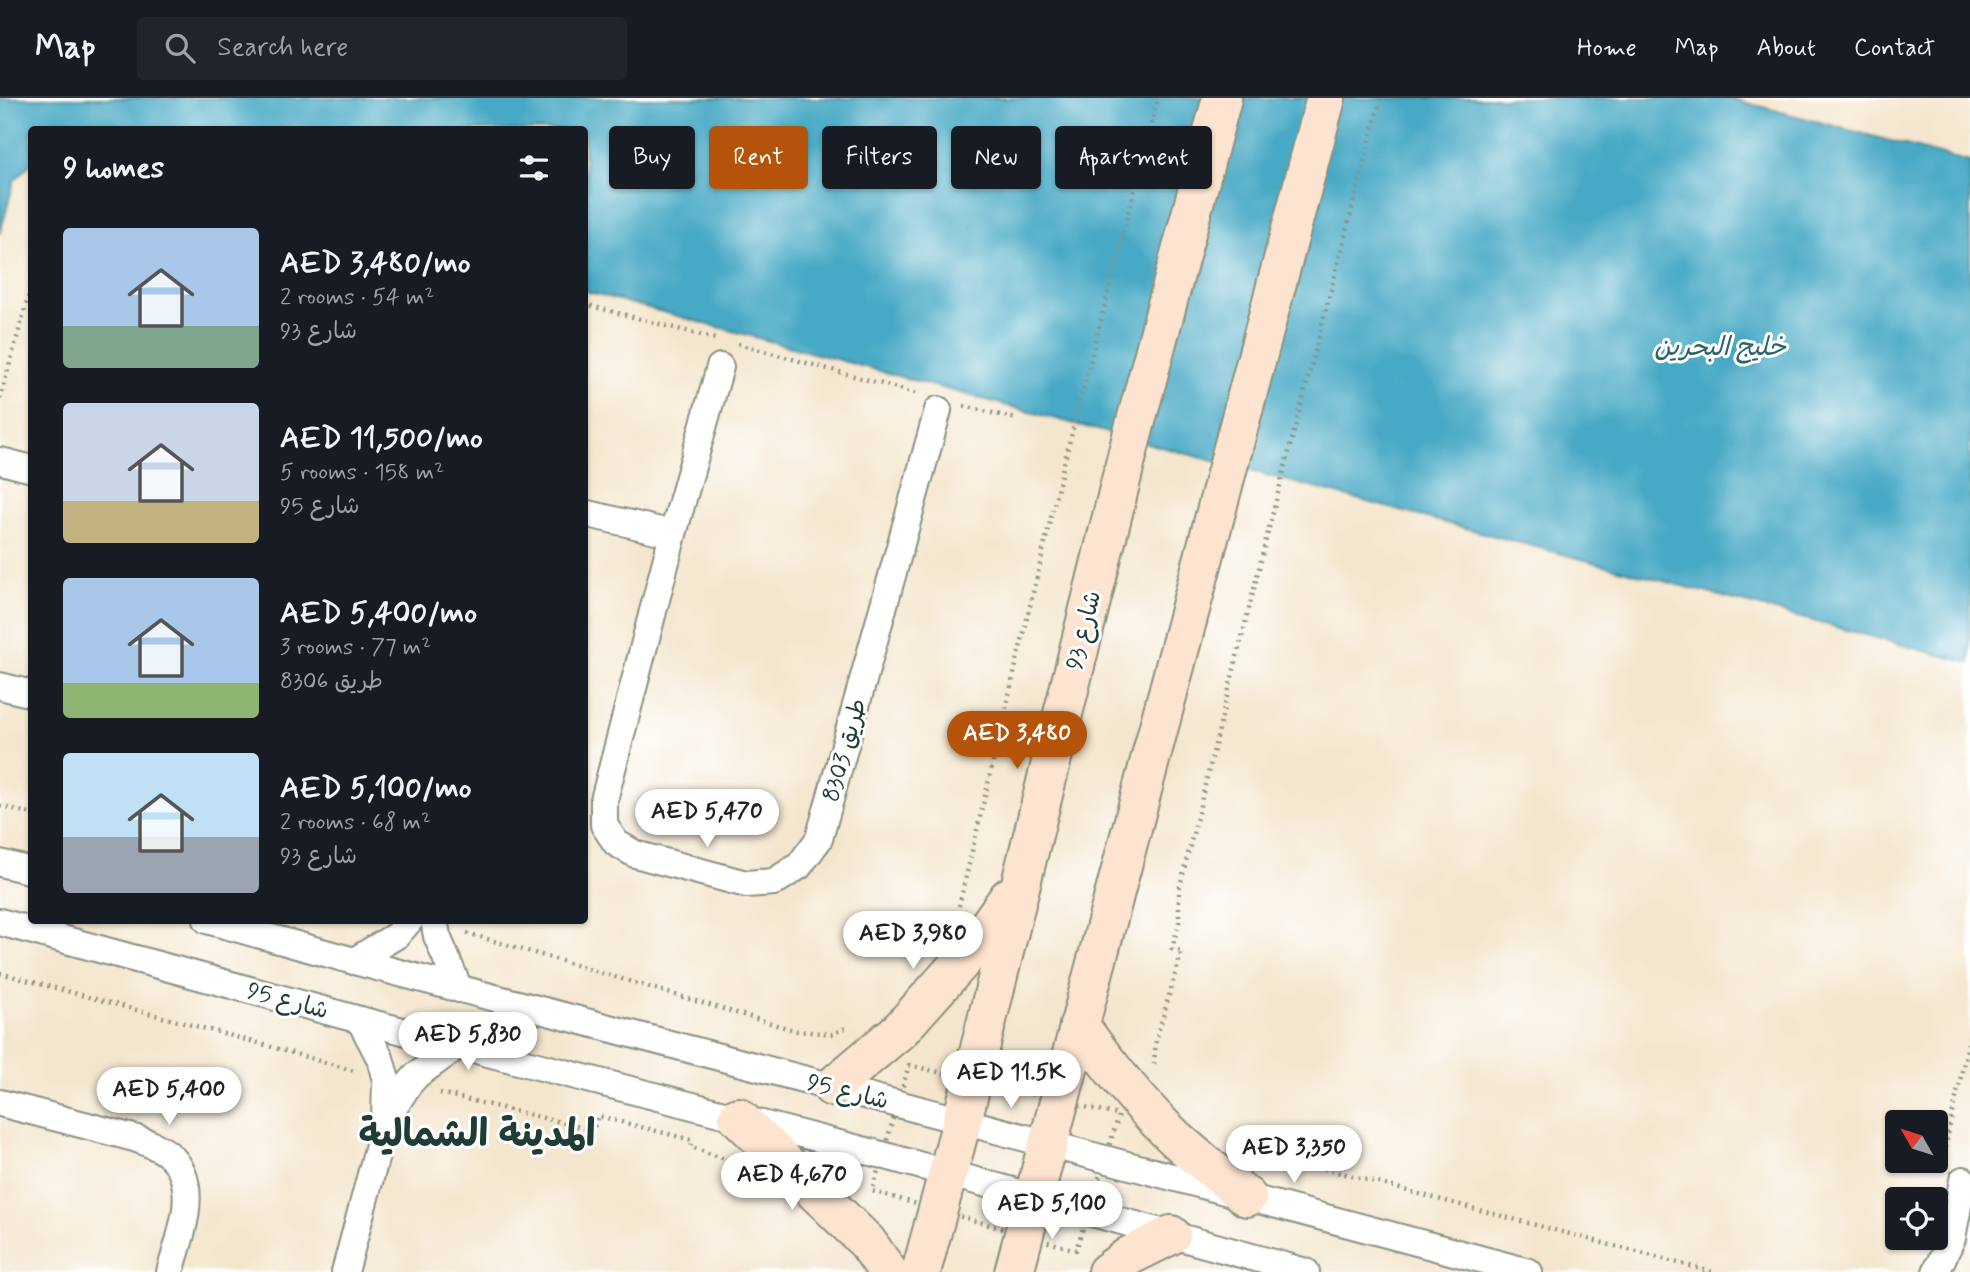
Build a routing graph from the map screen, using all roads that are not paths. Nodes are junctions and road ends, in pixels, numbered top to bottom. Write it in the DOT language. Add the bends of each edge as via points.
graph roads {
  1 [pos="1222,98"];
  2 [pos="1326,98"];
  3 [pos="720,367"];
  4 [pos="946,406"];
  5 [pos="1,461"];
  6 [pos="28,468"];
  7 [pos="588,514"];
  8 [pos="673,534"];
  9 [pos="0,686"];
  10 [pos="28,693"];
  11 [pos="0,863"];
  12 [pos="28,871"];
  13 [pos="1021,881"];
  14 [pos="0,922"];
  15 [pos="221,924"];
  16 [pos="420,924"];
  17 [pos="428,924"];
  18 [pos="354,961"];
  19 [pos="459,989"];
  20 [pos="360,1020"];
  21 [pos="1079,1026"];
  22 [pos="459,1045"];
  23 [pos="832,1087"];
  24 [pos="0,1103"];
  25 [pos="738,1117"];
  26 [pos="962,1121"];
  27 [pos="385,1122"];
  28 [pos="1047,1144"];
  29 [pos="948,1173"];
  30 [pos="1951,1176"];
  31 [pos="1034,1196"];
  32 [pos="1247,1197"];
  33 [pos="1171,1235"];
  34 [pos="1952,1238"];
  35 [pos="170,1272"];
  36 [pos="345,1272"];
  37 [pos="888,1272"];
  38 [pos="921,1272"];
  39 [pos="1014,1272"];
  40 [pos="1107,1272"];
  41 [pos="1306,1272"];
  42 [pos="1529,1272"];
  43 [pos="1936,1272"];
  44 [pos="1955,1272"];
  1 -- 13 [label="street, شارع 93"];
  2 -- 21 [label="street"];
  3 -- 8 [label="street, طريق 8303"];
  4 -- 8 [label="street, طريق 8303" via="819,839 799,866 774,882 746,884 635,854 616,843 604,825 604,800"];
  5 -- 6 [label="street"];
  7 -- 8 [label="street"];
  9 -- 10 [label="street"];
  11 -- 12 [label="street"];
  13 -- 23 [label="street" via="969,953 900,1030"];
  13 -- 26 [label="street, شارع 93"];
  14 -- 20 [label="street, شارع 95"];
  15 -- 18 [label="street, شارع 95"];
  16 -- 18 [label="street"];
  17 -- 19 [label="street"];
  18 -- 19 [label="street, شارع 95"];
  19 -- 23 [label="street, شارع 95"];
  20 -- 22 [label="street, شارع 95"];
  20 -- 27 [label="street" via="386,1080"];
  21 -- 28 [label="street"];
  21 -- 32 [label="street" via="1108,1065 1129,1108 1174,1136"];
  22 -- 25 [label="street, شارع 95"];
  22 -- 27 [label="street" via="417,1074"];
  23 -- 26 [label="street, شارع 95"];
  24 -- 35 [label="street" via="134,1138 168,1154 187,1185 185,1217"];
  25 -- 29 [label="street, شارع 95"];
  25 -- 37 [label="street" via="867,1242"];
  26 -- 28 [label="street, شارع 95"];
  26 -- 29 [label="street, شارع 93"];
  27 -- 36 [label="street"];
  28 -- 31 [label="street"];
  28 -- 32 [label="street, شارع 95"];
  29 -- 31 [label="street, شارع 95"];
  29 -- 38 [label="street, شارع 93"];
  30 -- 34 [label="street"];
  31 -- 33 [label="street, شارع 95"];
  31 -- 39 [label="street"];
  32 -- 42 [label="street, شارع 95"];
  33 -- 40 [label="street"];
  33 -- 41 [label="street, شارع 95"];
  34 -- 43 [label="street"];
  34 -- 44 [label="street"];
}
